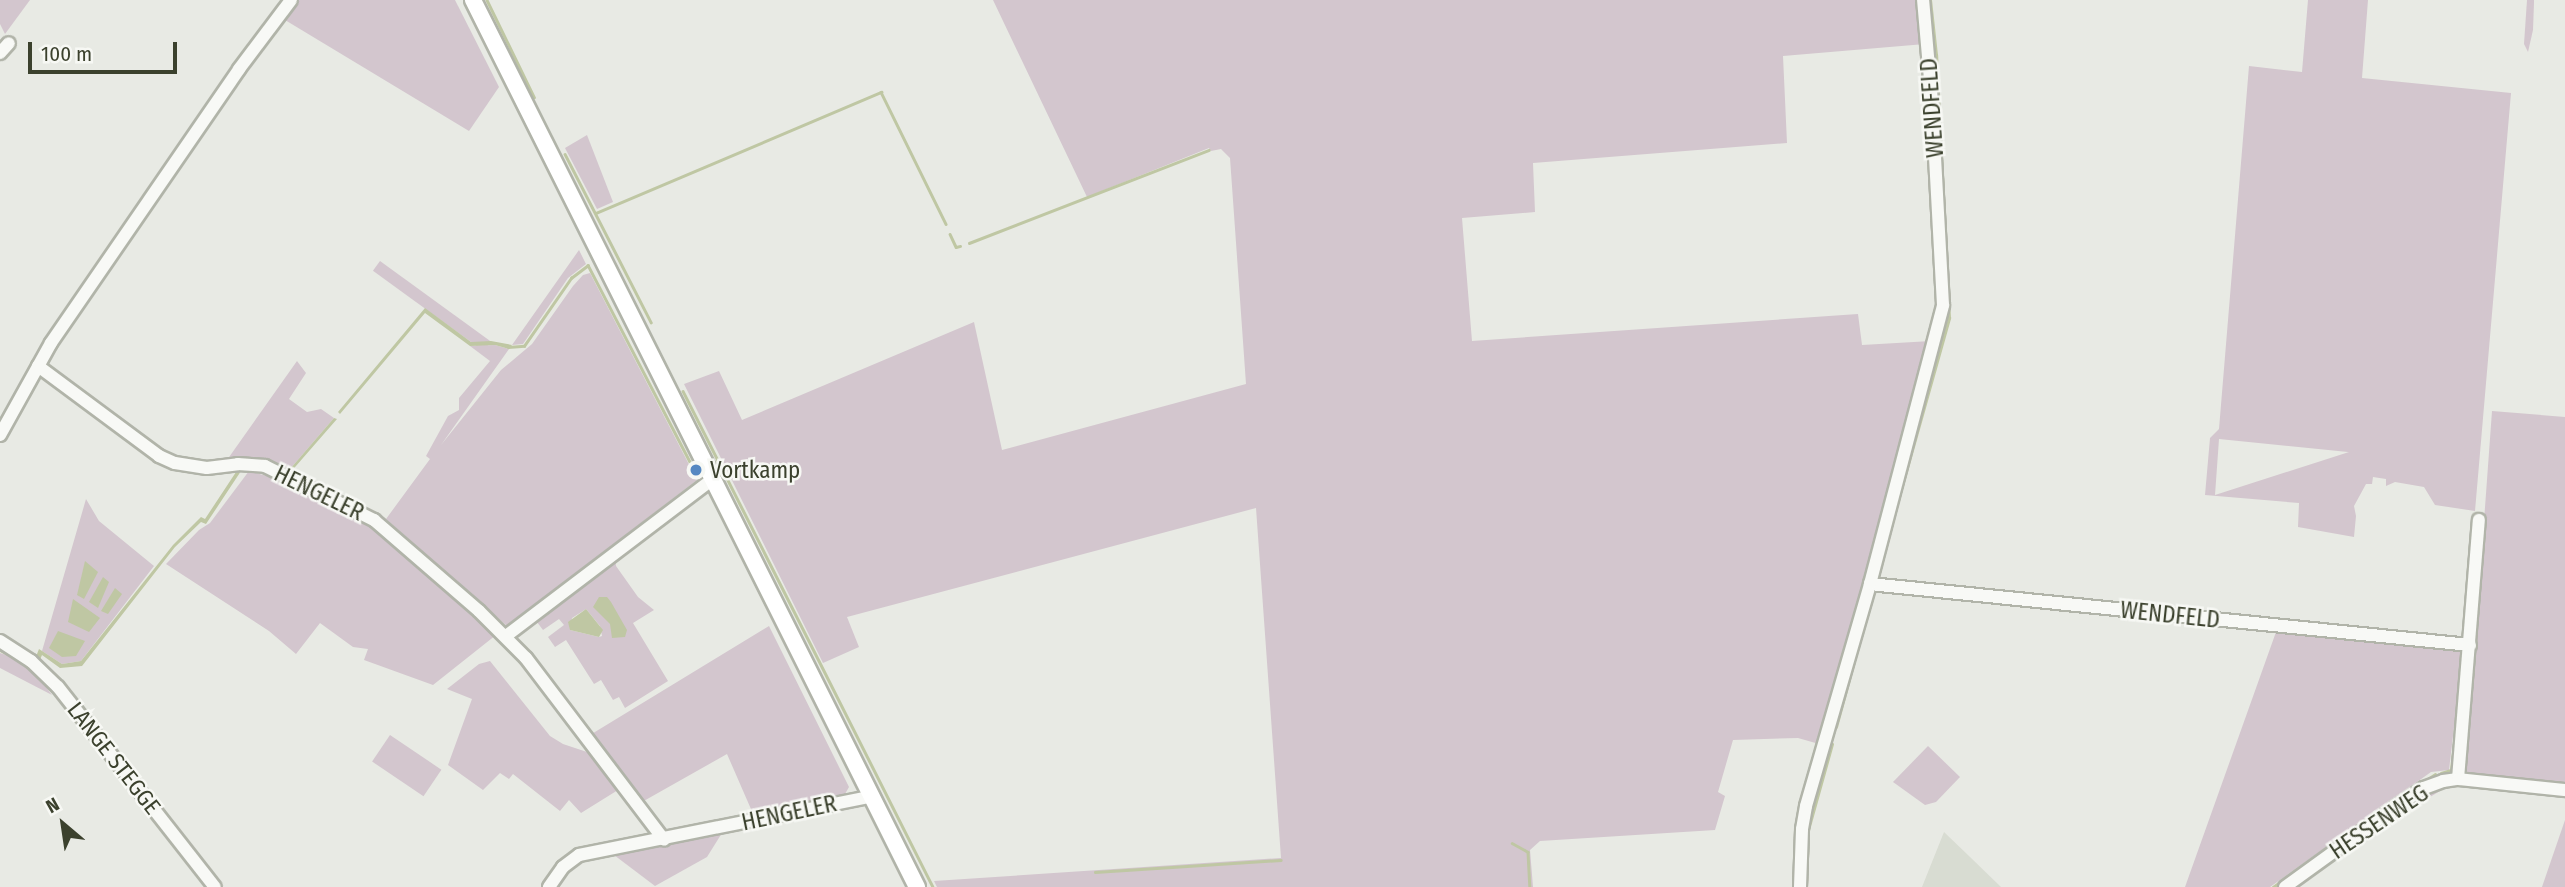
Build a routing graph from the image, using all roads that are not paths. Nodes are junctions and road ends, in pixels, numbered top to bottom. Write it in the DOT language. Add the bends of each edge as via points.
graph roads {
  1 [pos="290,0"];
  2 [pos="473,0"];
  3 [pos="1923,0"];
  4 [pos="38,366"];
  5 [pos="0,435"];
  6 [pos="713,480"];
  7 [pos="2479,520"];
  8 [pos="1870,584"];
  9 [pos="506,636"];
  10 [pos="0,641"];
  11 [pos="2470,645"];
  12 [pos="2458,779"];
  13 [pos="2565,790"];
  14 [pos="873,796"];
  15 [pos="664,840"];
  16 [pos="215,887"];
  17 [pos="549,887"];
  18 [pos="918,887"];
  19 [pos="1800,887"];
  20 [pos="2285,887"];
  1 -- 4 [label="street"];
  2 -- 6 [label="main road"];
  3 -- 8 [label="street, WENDFELD" via="1943,305"];
  4 -- 5 [label="street"];
  4 -- 9 [label="street, HENGELER" via="159,456 207,468 265,466 363,513"];
  6 -- 9 [label="street"];
  6 -- 14 [label="main road"];
  7 -- 11 [label="street"];
  8 -- 11 [label="street, WENDFELD"];
  8 -- 19 [label="street, WENDFELD" via="1806,806"];
  9 -- 15 [label="street, HENGELER"];
  10 -- 16 [label="street, LANGE STEGGE" via="31,661 58,687"];
  11 -- 12 [label="street"];
  12 -- 13 [label="street, HESSENWEG"];
  12 -- 20 [label="street, HESSENWEG" via="2424,788"];
  14 -- 15 [label="street, HENGELER"];
  14 -- 18 [label="main road"];
  15 -- 17 [label="street, HENGELER" via="579,855"];
}
